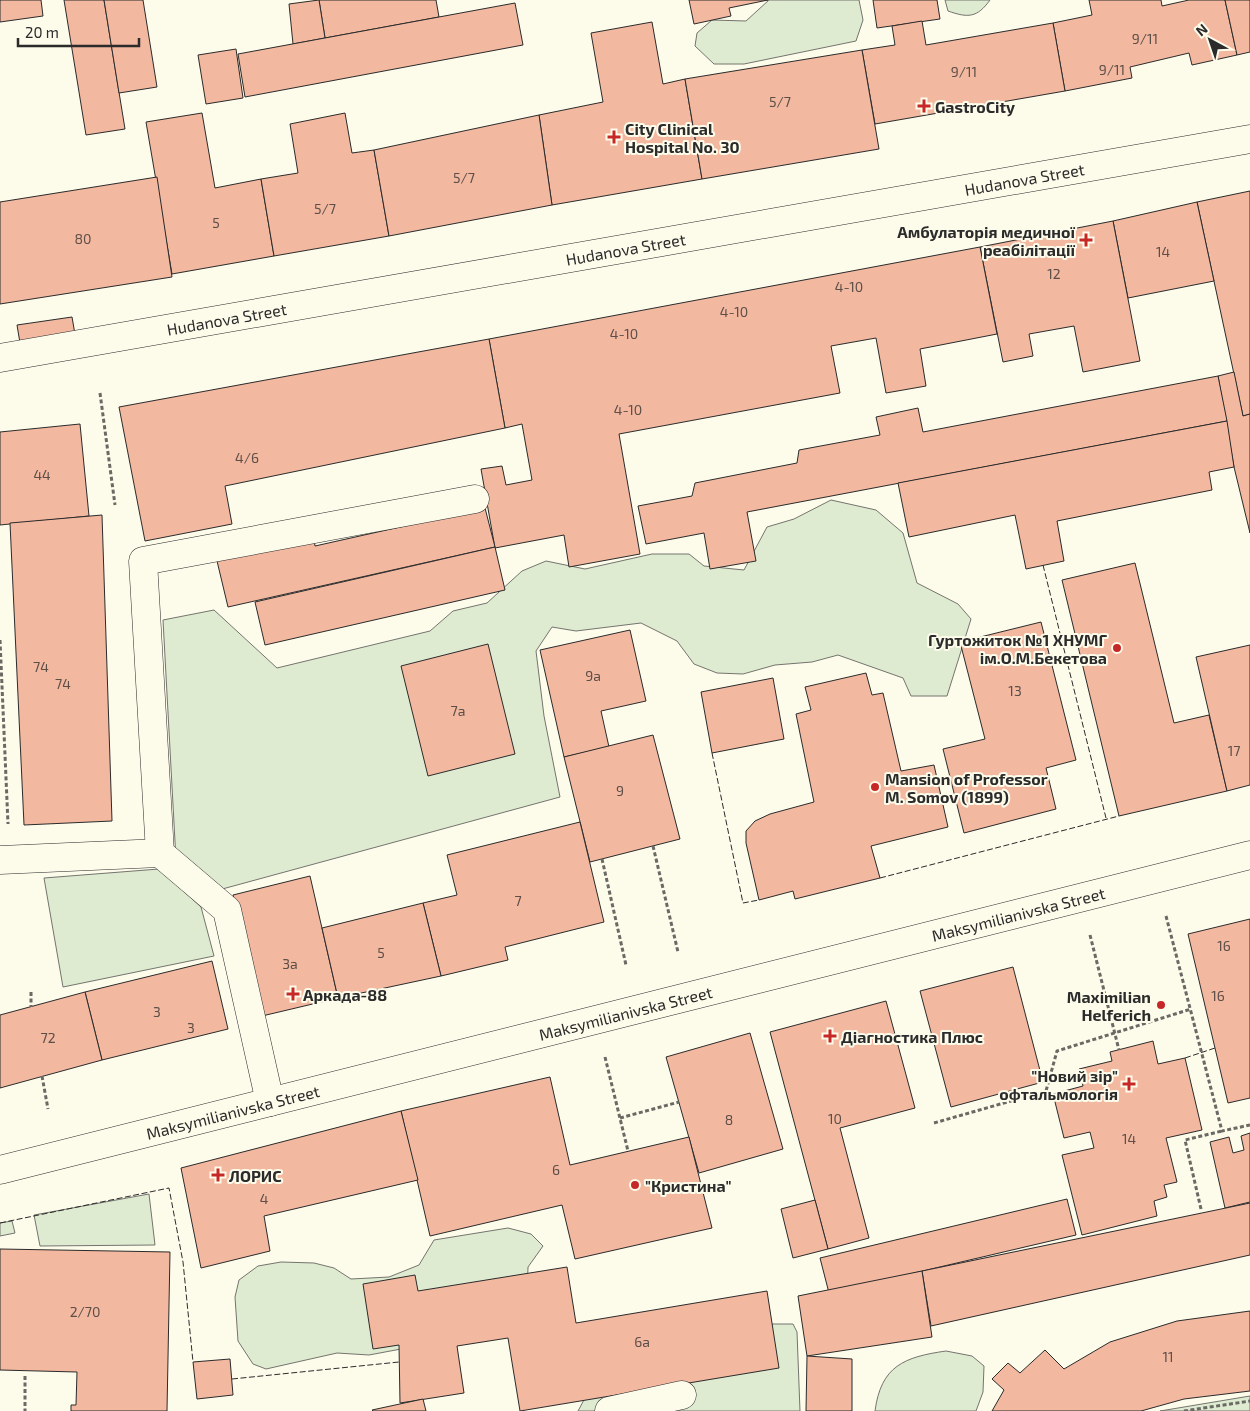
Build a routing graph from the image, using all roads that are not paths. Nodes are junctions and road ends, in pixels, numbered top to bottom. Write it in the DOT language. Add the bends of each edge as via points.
graph roads {
  1 [pos="1250,139"];
  2 [pos="0,358"];
  3 [pos="474,499"];
  4 [pos="160,853"];
  5 [pos="1250,855"];
  6 [pos="5,860"];
  7 [pos="270,1102"];
  8 [pos="0,1170"];
  9 [pos="682,1395"];
  10 [pos="609,1411"];
  1 -- 2 [label="street, Hudanova Street"];
  3 -- 4 [label="street" via="143,562"];
  4 -- 6 [label="street"];
  4 -- 7 [label="street" via="227,910"];
  5 -- 7 [label="street, Maksymilianivska Street"];
  7 -- 8 [label="street, Maksymilianivska Street"];
  9 -- 10 [label="street"];
}
